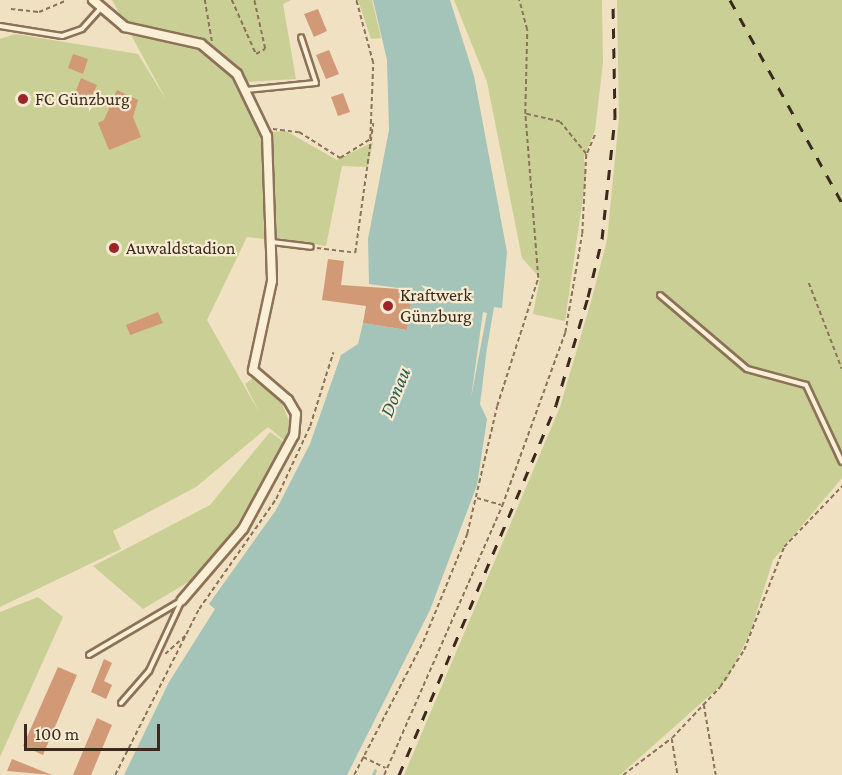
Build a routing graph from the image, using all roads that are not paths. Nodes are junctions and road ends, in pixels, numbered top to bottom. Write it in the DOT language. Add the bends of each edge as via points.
graph roads {
  1 [pos="93,0"];
  2 [pos="101,4"];
  3 [pos="0,26"];
  4 [pos="301,37"];
  5 [pos="246,90"];
  6 [pos="271,242"];
  7 [pos="311,247"];
  8 [pos="660,295"];
  9 [pos="842,462"];
  10 [pos="182,600"];
  11 [pos="90,655"];
  12 [pos="121,703"];
  1 -- 2 [label="street"];
  2 -- 3 [label="lane" via="82,28 63,36"];
  2 -- 5 [label="street" via="125,27 209,50"];
  4 -- 5 [label="lane" via="316,83"];
  5 -- 6 [label="street" via="266,130"];
  6 -- 7 [label="lane"];
  6 -- 10 [label="street" via="273,281 254,370 288,400 296,414 294,435 243,529"];
  8 -- 9 [label="lane" via="747,369 806,385"];
  10 -- 11 [label="lane"];
  10 -- 12 [label="lane" via="149,671"];
}
